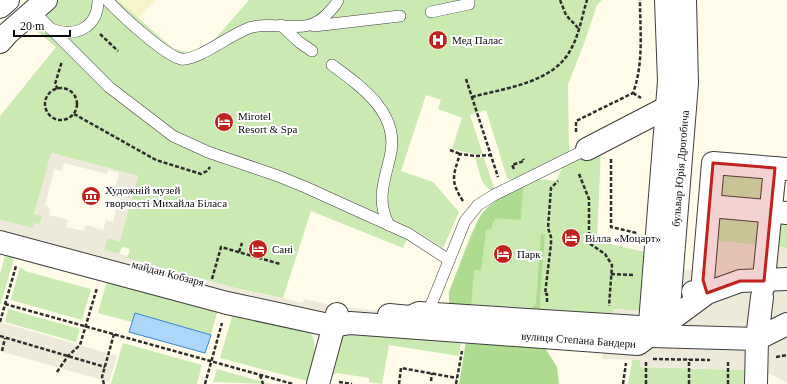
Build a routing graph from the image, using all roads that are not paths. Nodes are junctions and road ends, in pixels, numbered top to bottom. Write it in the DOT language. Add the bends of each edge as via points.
graph roads {
  1 [pos="8,0"];
  2 [pos="98,0"];
  3 [pos="107,0"];
  4 [pos="338,0"];
  5 [pos="469,0"];
  6 [pos="666,0"];
  7 [pos="684,0"];
  8 [pos="40,6"];
  9 [pos="0,7"];
  10 [pos="431,12"];
  11 [pos="400,16"];
  12 [pos="281,25"];
  13 [pos="311,26"];
  14 [pos="51,29"];
  15 [pos="0,42"];
  16 [pos="312,51"];
  17 [pos="332,65"];
  18 [pos="666,108"];
  19 [pos="581,152"];
  20 [pos="781,168"];
  21 [pos="710,206"];
  22 [pos="779,212"];
  23 [pos="389,225"];
  24 [pos="0,228"];
  25 [pos="0,242"];
  26 [pos="449,260"];
  27 [pos="787,279"];
  28 [pos="763,288"];
  29 [pos="670,291"];
  30 [pos="707,293"];
  31 [pos="428,312"];
  32 [pos="787,324"];
  33 [pos="334,325"];
  34 [pos="661,331"];
  35 [pos="757,339"];
  36 [pos="318,384"];
  37 [pos="756,384"];
  1 -- 9 [label="street"];
  2 -- 14 [label="lane" via="95,16 85,27 70,33 60,33"];
  3 -- 12 [label="lane" via="170,54 184,59 194,57 243,29"];
  4 -- 13 [label="lane" via="327,15"];
  5 -- 10 [label="lane" via="469,4"];
  6 -- 18 [label="street, бульвар Юрія Дрогобича"];
  7 -- 29 [label="street, бульвар Юрія Дрогобича" via="687,83"];
  8 -- 14 [label="lane"];
  8 -- 15 [label="street"];
  11 -- 13 [label="lane"];
  12 -- 13 [label="lane"];
  12 -- 16 [label="lane"];
  14 -- 23 [label="lane" via="109,87 173,136 208,152 278,176"];
  17 -- 23 [label="lane" via="364,89 387,118 392,147 381,196 384,216"];
  18 -- 19 [label="street"];
  18 -- 34 [label="street, бульвар Юрія Дрогобича" via="657,238"];
  19 -- 26 [label="lane" via="478,205 465,221"];
  20 -- 21 [label="street" via="713,163"];
  20 -- 22 [label="street"];
  21 -- 22 [label="street"];
  21 -- 30 [label="street" via="703,280"];
  22 -- 28 [label="street"];
  23 -- 26 [label="lane" via="409,234"];
  24 -- 33 [label="street, майдан Кобзаря" via="210,284"];
  25 -- 33 [label="street, майдан Кобзаря" via="228,304"];
  26 -- 31 [label="lane"];
  27 -- 28 [label="street"];
  28 -- 30 [label="street" via="740,280"];
  28 -- 35 [label="street"];
  29 -- 30 [label="street"];
  29 -- 34 [label="street, бульвар Юрія Дрогобича"];
  30 -- 34 [label="street"];
  31 -- 33 [label="street, вулиця Степана Бандери" via="410,317 351,312"];
  31 -- 34 [label="street, вулиця Степана Бандери" via="639,327"];
  32 -- 35 [label="street"];
  33 -- 34 [label="street, вулиця Степана Бандери" via="350,323 638,344"];
  33 -- 36 [label="street"];
  34 -- 35 [label="street"];
  35 -- 37 [label="street"];
}
